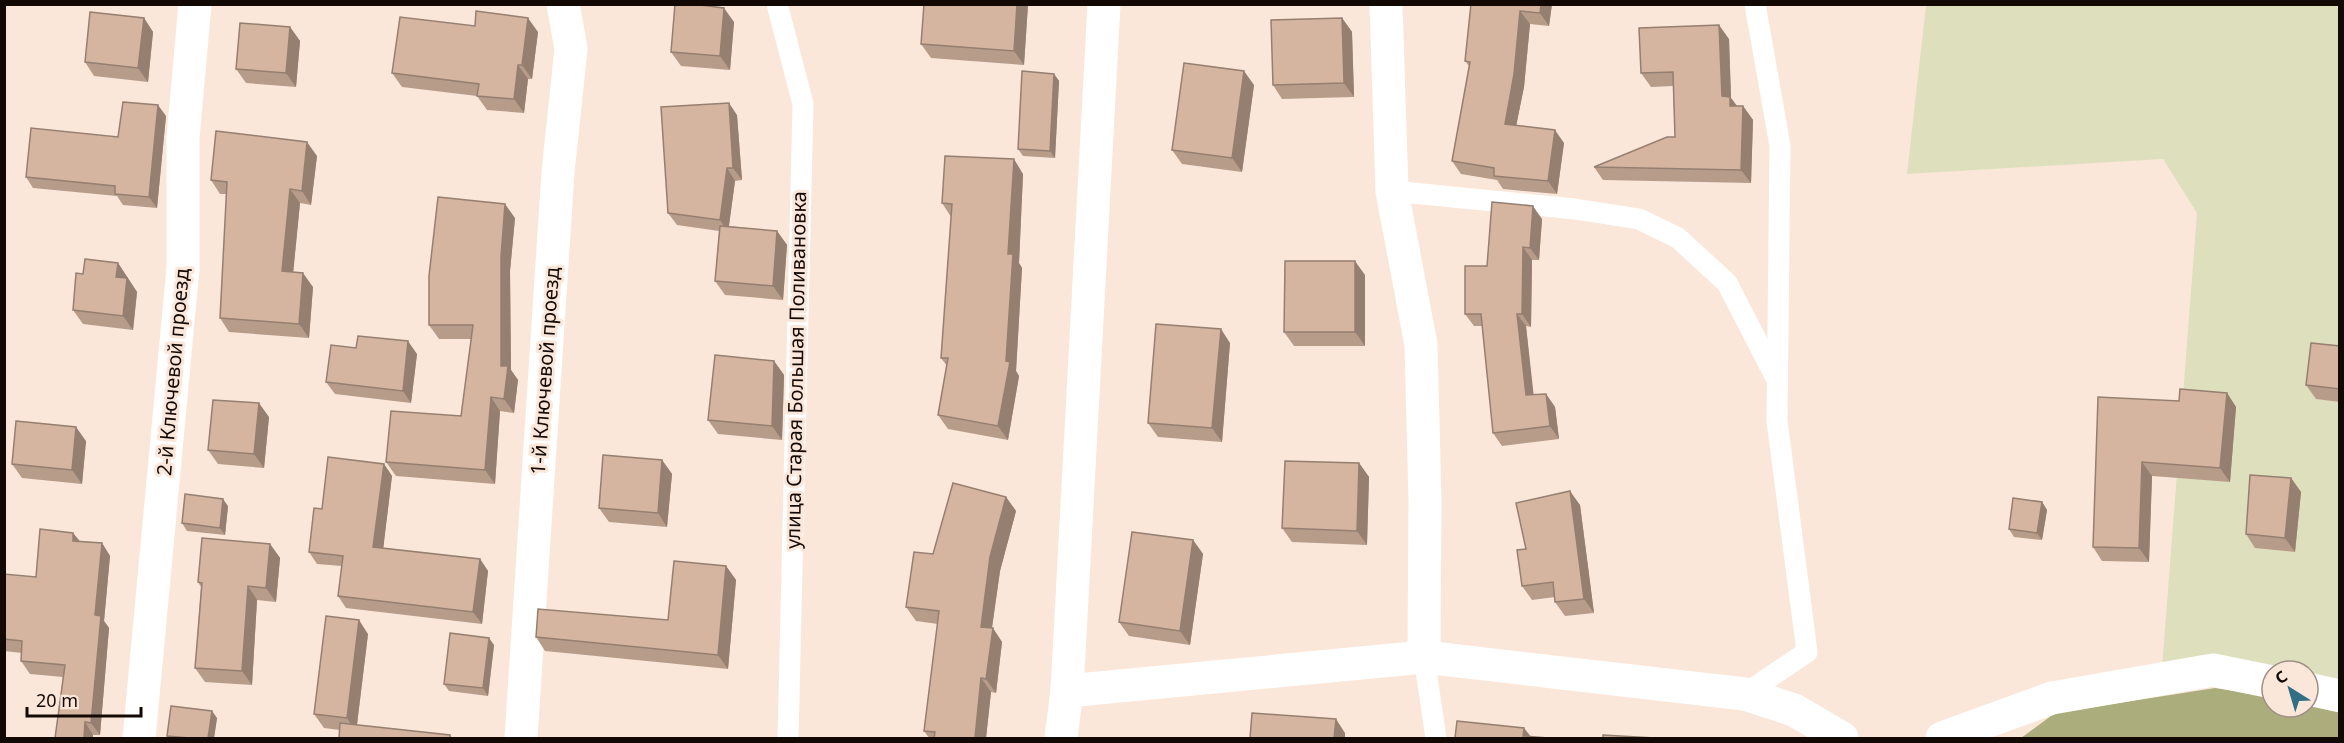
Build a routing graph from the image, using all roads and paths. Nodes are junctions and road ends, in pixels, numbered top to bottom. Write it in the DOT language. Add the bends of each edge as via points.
graph roads {
  1 [pos="195,4"];
  2 [pos="563,4"];
  3 [pos="777,4"];
  4 [pos="1104,4"];
  5 [pos="1386,4"];
  6 [pos="1755,4"];
  7 [pos="1392,191"];
  8 [pos="1777,379"];
  9 [pos="1424,657"];
  10 [pos="2260,680"];
  11 [pos="1067,691"];
  12 [pos="2320,692"];
  13 [pos="1745,694"];
  14 [pos="2340,696"];
  15 [pos="139,738"];
  16 [pos="521,738"];
  17 [pos="788,738"];
  18 [pos="1061,738"];
  19 [pos="1436,738"];
  20 [pos="1842,738"];
  21 [pos="1942,738"];
  1 -- 15 [label="street, 2-й Ключевой проезд" via="183,138 183,268"];
  2 -- 16 [label="street, 1-й Ключевой проезд" via="571,49 558,172"];
  3 -- 17 [label="lane, улица Старая Большая Поливановка" via="803,104"];
  4 -- 11 [label="street"];
  5 -- 7 [label="street"];
  6 -- 8 [label="lane" via="1780,146"];
  7 -- 8 [label="lane" via="1639,219 1678,238 1727,283"];
  7 -- 9 [label="street" via="1421,345"];
  8 -- 13 [label="lane" via="1777,421 1807,652"];
  9 -- 11 [label="street"];
  9 -- 13 [label="street"];
  9 -- 19 [label="lane"];
  10 -- 21 [label="street" via="2213,670 2052,698"];
  11 -- 18 [label="street"];
  12 -- 14 [label="street"];
  13 -- 20 [label="street" via="1794,710"];
}
